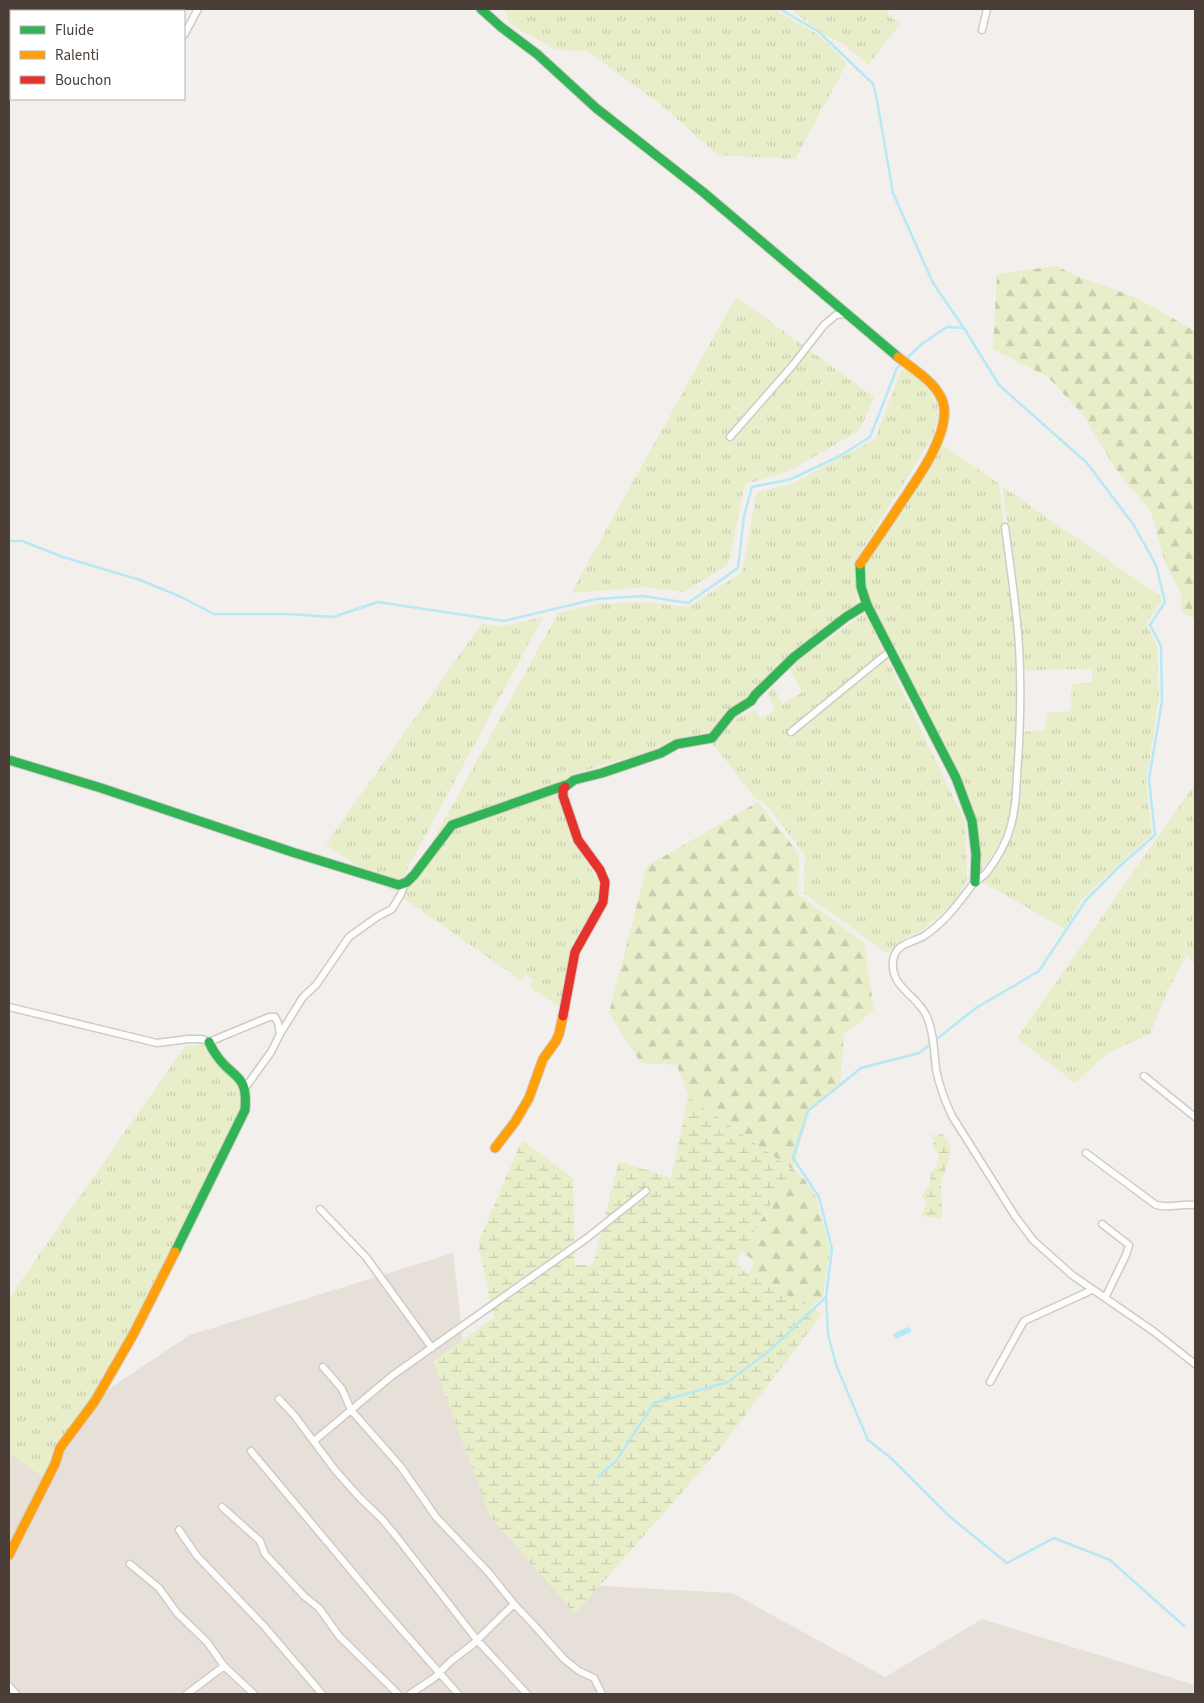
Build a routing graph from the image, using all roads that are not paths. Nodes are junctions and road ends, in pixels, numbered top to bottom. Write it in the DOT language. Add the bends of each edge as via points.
graph roads {
  1 [pos="198,9"];
  2 [pos="481,9"];
  3 [pos="987,9"];
  4 [pos="982,30"];
  5 [pos="185,33"];
  6 [pos="846,314"];
  7 [pos="730,437"];
  8 [pos="1005,527"];
  9 [pos="867,604"];
  10 [pos="890,651"];
  11 [pos="791,732"];
  12 [pos="9,760"];
  13 [pos="566,785"];
  14 [pos="975,882"];
  15 [pos="405,883"];
  16 [pos="9,1007"];
  17 [pos="280,1034"];
  18 [pos="209,1042"];
  19 [pos="1144,1076"];
  20 [pos="245,1088"];
  21 [pos="1195,1117"];
  22 [pos="495,1148"];
  23 [pos="1086,1153"];
  24 [pos="646,1191"];
  25 [pos="1195,1205"];
  26 [pos="320,1209"];
  27 [pos="1102,1224"];
  28 [pos="1092,1290"];
  29 [pos="1105,1298"];
  30 [pos="432,1348"];
  31 [pos="1195,1364"];
  32 [pos="323,1367"];
  33 [pos="990,1382"];
  34 [pos="279,1399"];
  35 [pos="350,1410"];
  36 [pos="314,1441"];
  37 [pos="251,1451"];
  38 [pos="222,1507"];
  39 [pos="179,1530"];
  40 [pos="9,1555"];
  41 [pos="130,1564"];
  42 [pos="514,1604"];
  43 [pos="477,1640"];
  44 [pos="224,1666"];
  45 [pos="440,1673"];
  46 [pos="9,1686"];
  47 [pos="16,1694"];
  48 [pos="187,1694"];
  49 [pos="254,1694"];
  50 [pos="322,1694"];
  51 [pos="398,1694"];
  52 [pos="410,1694"];
  53 [pos="458,1694"];
  54 [pos="527,1694"];
  55 [pos="602,1694"];
  1 -- 5 [label="street"];
  2 -- 6 [label="street"];
  3 -- 4 [label="street"];
  6 -- 7 [label="street" via="836,316 824,325"];
  6 -- 9 [label="street" via="929,381 944,406 940,434 924,468 860,565 860,582"];
  8 -- 14 [label="street" via="1017,615 1021,694 1017,798 1010,830 1000,850 986,872"];
  9 -- 10 [label="street"];
  9 -- 13 [label="street" via="780,669 751,701 729,717 712,738 677,744 661,753"];
  10 -- 11 [label="street"];
  10 -- 14 [label="street" via="956,778 972,821"];
  12 -- 15 [label="street" via="347,871 399,885"];
  13 -- 15 [label="street" via="452,824 428,859"];
  13 -- 22 [label="street" via="563,796 578,840 605,882 603,902 575,952 556,1041 543,1059 529,1098"];
  14 -- 28 [label="street" via="947,917 923,937 903,945 895,954 895,977 925,1013 947,1106 970,1147 1032,1240"];
  15 -- 17 [label="street" via="392,909 349,937 316,985 303,997"];
  16 -- 18 [label="street" via="157,1043 188,1039"];
  17 -- 18 [label="street" via="276,1017 269,1017"];
  17 -- 20 [label="street"];
  18 -- 20 [label="street" via="217,1057"];
  19 -- 21 [label="street"];
  20 -- 40 [label="street" via="244,1110 237,1128 133,1335 95,1401 60,1448"];
  23 -- 25 [label="street" via="1156,1205 1167,1208"];
  24 -- 30 [label="street" via="580,1244"];
  26 -- 30 [label="street" via="366,1257"];
  27 -- 29 [label="street" via="1129,1245"];
  28 -- 29 [label="street"];
  28 -- 33 [label="street" via="1024,1321"];
  29 -- 31 [label="street"];
  30 -- 35 [label="street"];
  32 -- 35 [label="street" via="342,1389"];
  34 -- 36 [label="street"];
  35 -- 36 [label="street"];
  35 -- 42 [label="street" via="401,1467 436,1518"];
  36 -- 43 [label="street" via="341,1478 396,1536"];
  37 -- 45 [label="street"];
  38 -- 51 [label="street" via="260,1541 265,1554 319,1608 351,1649"];
  39 -- 50 [label="street" via="198,1556"];
  41 -- 44 [label="street" via="159,1588"];
  42 -- 43 [label="street"];
  42 -- 55 [label="street" via="564,1659 594,1678"];
  43 -- 45 [label="street"];
  43 -- 54 [label="street"];
  44 -- 48 [label="street"];
  44 -- 49 [label="street"];
  45 -- 52 [label="street"];
  45 -- 53 [label="street"];
  46 -- 47 [label="street"];
}
